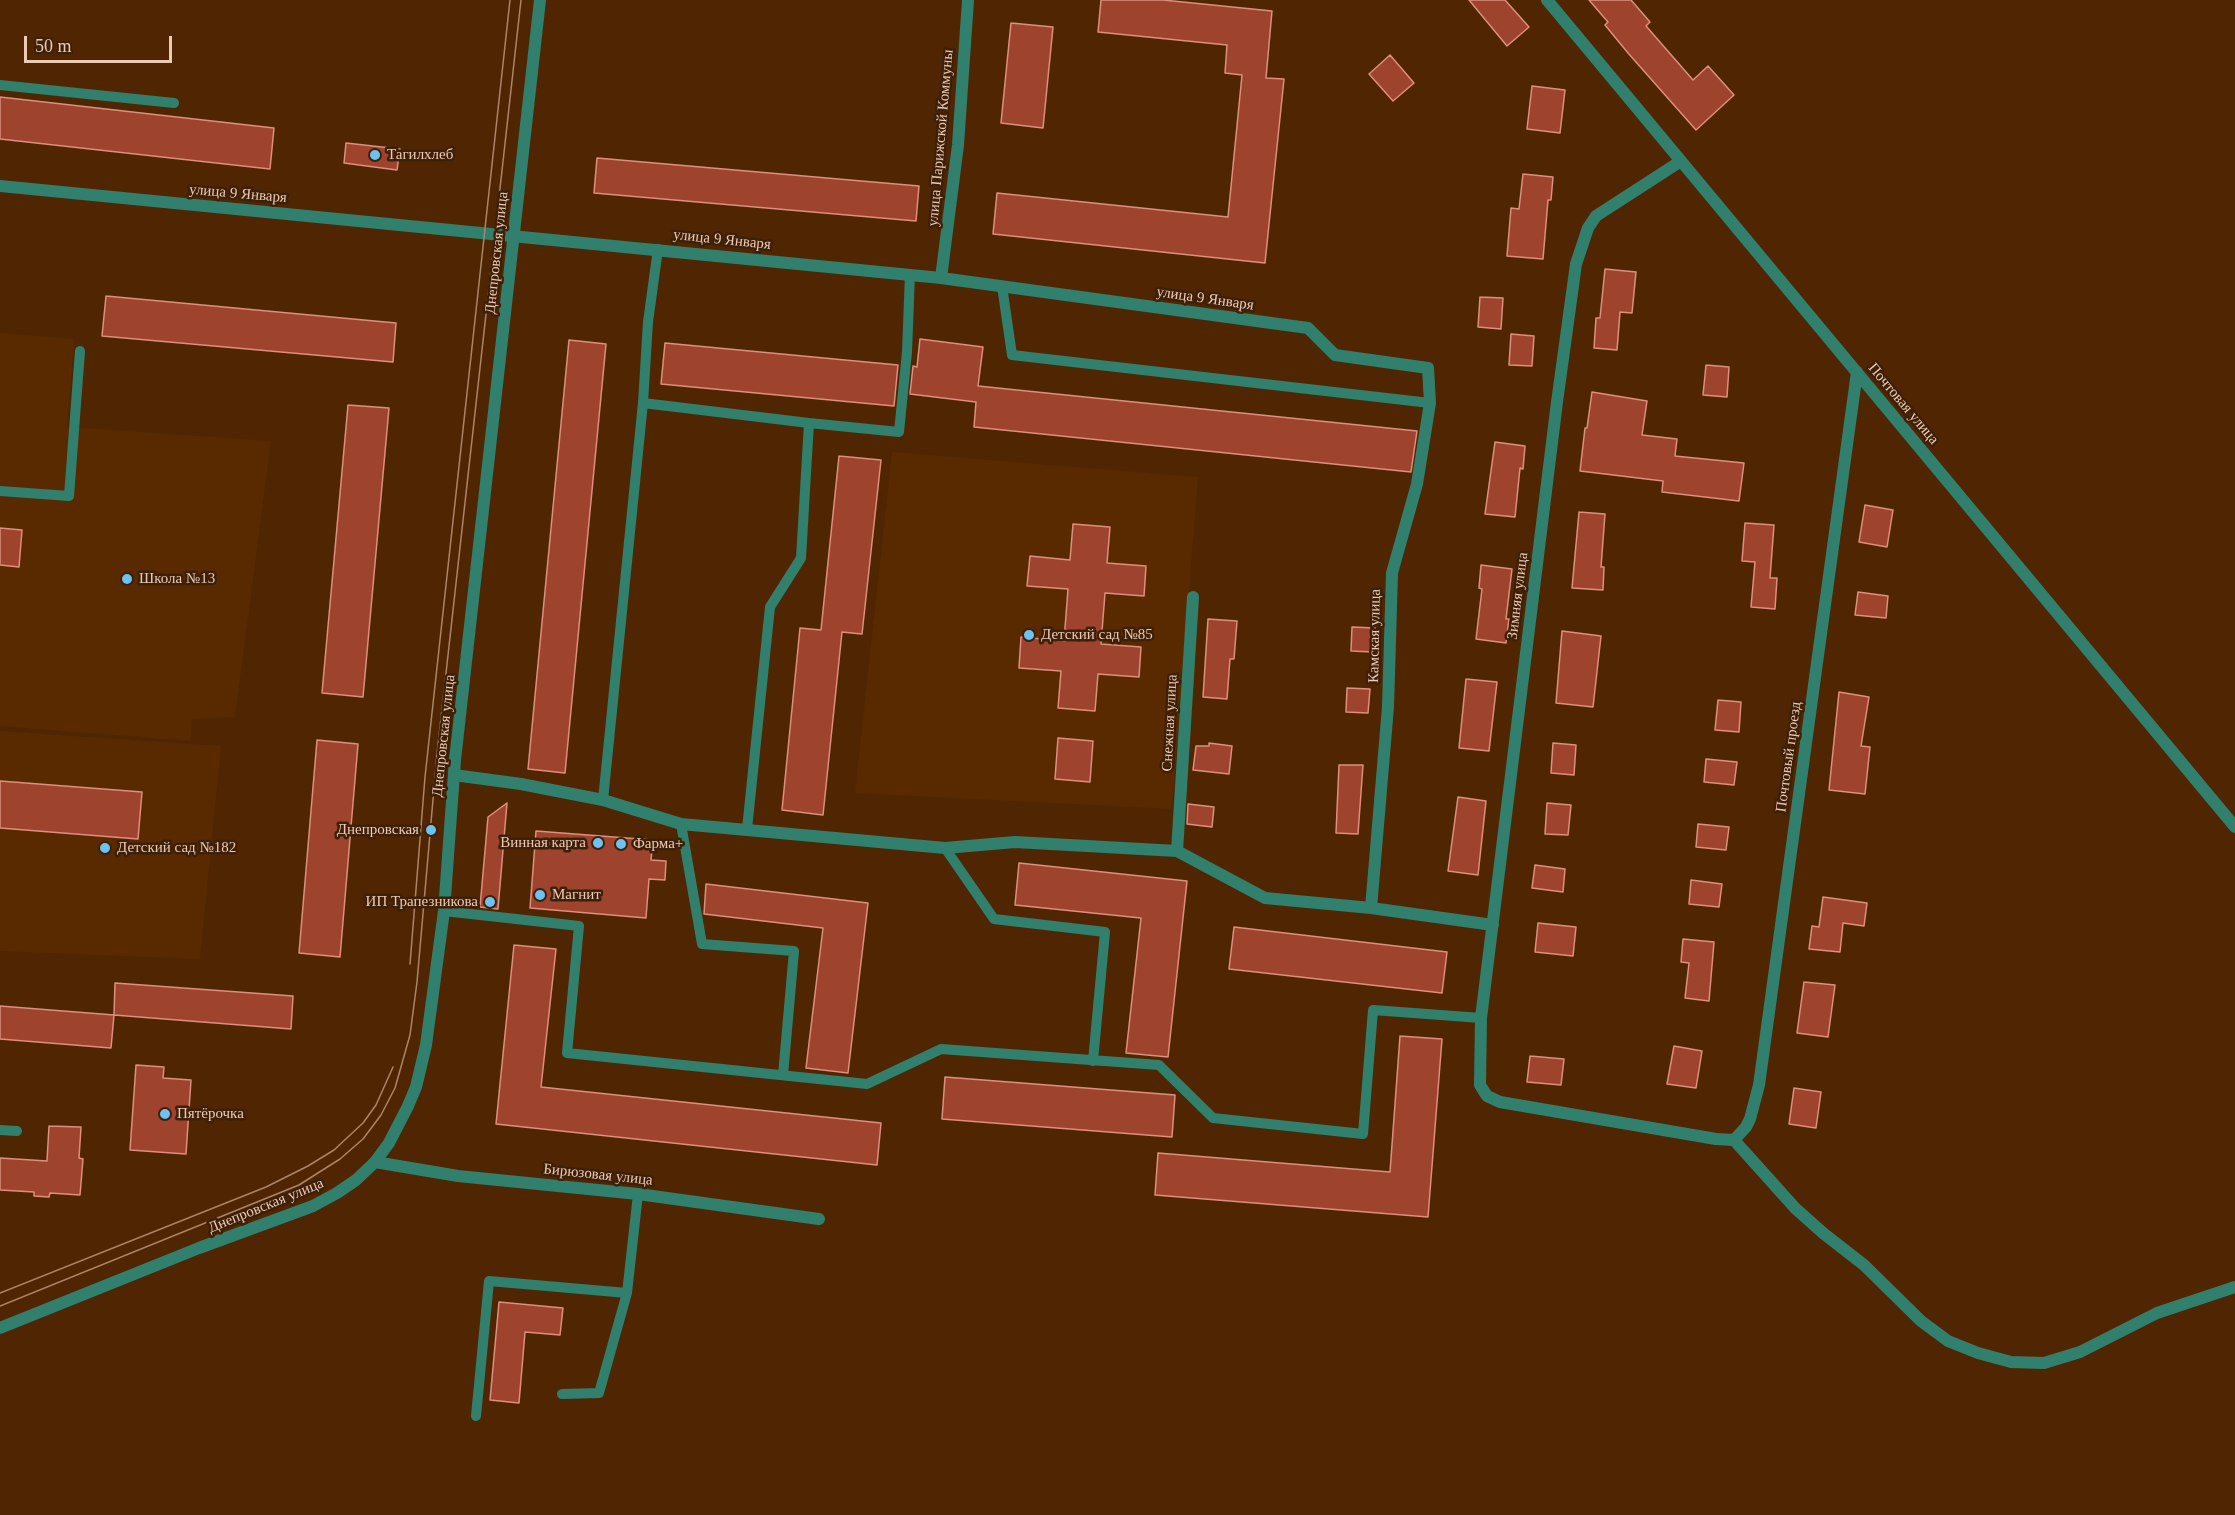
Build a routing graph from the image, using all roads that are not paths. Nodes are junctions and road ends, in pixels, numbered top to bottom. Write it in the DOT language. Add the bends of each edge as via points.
graph roads {
  1 [pos="540,0"];
  2 [pos="968,0"];
  3 [pos="1547,0"];
  4 [pos="0,85"];
  5 [pos="174,103"];
  6 [pos="1681,161"];
  7 [pos="0,186"];
  8 [pos="514,235"];
  9 [pos="658,249"];
  10 [pos="910,274"];
  11 [pos="941,278"];
  12 [pos="1002,286"];
  13 [pos="80,351"];
  14 [pos="1428,368"];
  15 [pos="1857,372"];
  16 [pos="644,403"];
  17 [pos="1430,403"];
  18 [pos="809,423"];
  19 [pos="0,491"];
  20 [pos="1192,597"];
  21 [pos="454,775"];
  22 [pos="603,800"];
  23 [pos="681,824"];
  24 [pos="2235,826"];
  25 [pos="747,829"];
  26 [pos="945,848"];
  27 [pos="1177,851"];
  28 [pos="1371,908"];
  29 [pos="444,912"];
  30 [pos="1493,925"];
  31 [pos="1482,1018"];
  32 [pos="1093,1060"];
  33 [pos="783,1075"];
  34 [pos="0,1130"];
  35 [pos="17,1131"];
  36 [pos="1734,1140"];
  37 [pos="375,1162"];
  38 [pos="638,1194"];
  39 [pos="819,1219"];
  40 [pos="2235,1287"];
  41 [pos="627,1293"];
  42 [pos="0,1328"];
  43 [pos="561,1394"];
  44 [pos="476,1416"];
  1 -- 8 [label="street, Днепровская улица"];
  2 -- 11 [label="street, улица Парижской Коммуны" via="958,145"];
  3 -- 6 [label="street, Почтовая улица"];
  4 -- 5 [label="lane"];
  6 -- 15 [label="street, Почтовая улица"];
  6 -- 30 [label="street, Зимняя улица" via="1596,216 1576,264"];
  7 -- 8 [label="street, улица 9 Января"];
  8 -- 9 [label="street, улица 9 Января"];
  8 -- 21 [label="street, Днепровская улица"];
  9 -- 10 [label="street, улица 9 Января"];
  9 -- 16 [label="lane" via="648,322"];
  10 -- 11 [label="street, улица 9 Января"];
  10 -- 18 [label="lane" via="899,432"];
  11 -- 12 [label="street, улица 9 Января"];
  12 -- 14 [label="street, улица 9 Января" via="1308,328 1335,355"];
  12 -- 17 [label="lane" via="1012,355"];
  13 -- 19 [label="lane" via="69,495"];
  14 -- 17 [label="street, Камская улица"];
  15 -- 24 [label="street, Почтовая улица"];
  15 -- 36 [label="street, Почтовый проезд" via="1759,1085 1750,1119"];
  16 -- 18 [label="lane"];
  16 -- 22 [label="lane"];
  17 -- 28 [label="street, Камская улица" via="1417,484 1392,573 1388,707"];
  18 -- 25 [label="lane" via="801,558 770,607"];
  20 -- 27 [label="street, Снежная улица"];
  21 -- 22 [label="street"];
  21 -- 29 [label="street, Днепровская улица"];
  22 -- 23 [label="street"];
  23 -- 25 [label="street"];
  23 -- 33 [label="lane" via="702,944 794,951"];
  25 -- 26 [label="street"];
  26 -- 27 [label="street" via="1015,842"];
  26 -- 32 [label="lane" via="994,919 1106,932"];
  27 -- 28 [label="street" via="1265,898"];
  28 -- 30 [label="street"];
  29 -- 33 [label="lane" via="579,926 567,1053"];
  29 -- 37 [label="street, Днепровская улица" via="426,1045 416,1087 399,1125"];
  30 -- 31 [label="street, Зимняя улица"];
  31 -- 32 [label="lane" via="1373,1010 1363,1134 1213,1118 1159,1065"];
  31 -- 36 [label="street, Зимняя улица" via="1479,1085 1487,1096 1500,1102"];
  32 -- 33 [label="lane" via="941,1049 867,1084"];
  34 -- 35 [label="lane"];
  36 -- 40 [label="street" via="1795,1208 1864,1265 1921,1321 1948,1341 1978,1353 2011,1362 2044,1363 2080,1352 2157,1313"];
  37 -- 38 [label="street, Бирюзовая улица" via="458,1176"];
  37 -- 42 [label="street, Днепровская улица" via="356,1180 313,1206"];
  38 -- 39 [label="street, Бирюзовая улица"];
  38 -- 41 [label="lane"];
  41 -- 43 [label="lane" via="598,1393"];
  41 -- 44 [label="lane" via="489,1281"];
}
